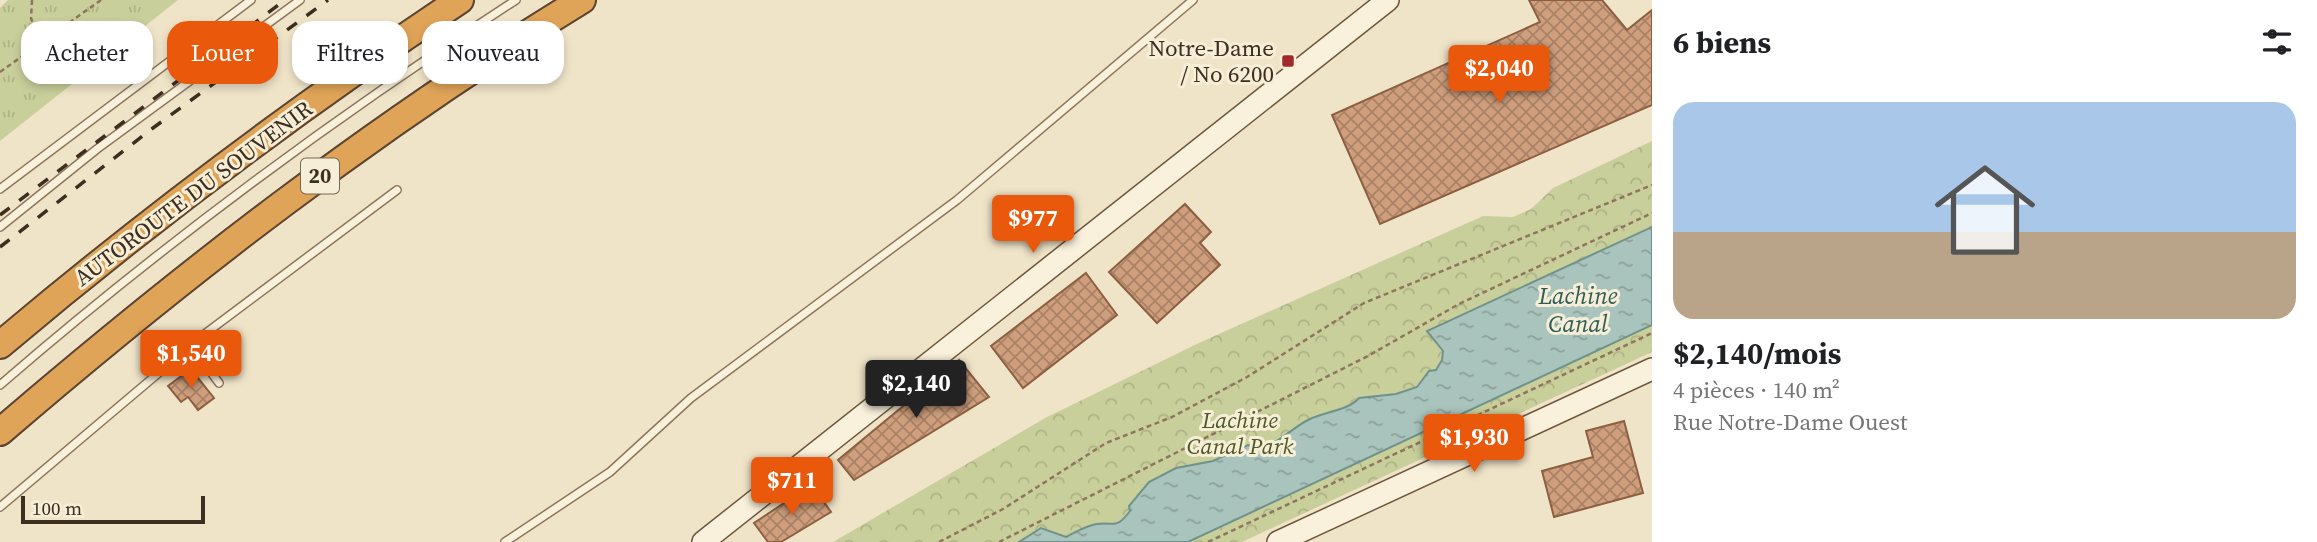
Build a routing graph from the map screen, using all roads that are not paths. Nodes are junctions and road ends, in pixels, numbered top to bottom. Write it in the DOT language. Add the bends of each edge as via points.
graph roads {
  1 [pos="251,0"];
  2 [pos="300,0"];
  3 [pos="460,0"];
  4 [pos="516,0"];
  5 [pos="582,0"];
  6 [pos="1193,0"];
  7 [pos="1388,0"];
  8 [pos="0,189"];
  9 [pos="397,190"];
  10 [pos="0,227"];
  11 [pos="0,345"];
  12 [pos="191,345"];
  13 [pos="1652,369"];
  14 [pos="70,371"];
  15 [pos="219,383"];
  16 [pos="0,385"];
  17 [pos="0,432"];
  18 [pos="0,443"];
  19 [pos="0,507"];
  20 [pos="505,542"];
  21 [pos="703,542"];
  22 [pos="1278,542"];
  1 -- 8 [label="lane"];
  2 -- 10 [label="lane" via="97,149"];
  3 -- 11 [label="highway, AUTOROUTE DU SOUVENIR" via="347,76 187,194"];
  4 -- 16 [label="lane" via="254,182"];
  5 -- 14 [label="highway, 20" via="341,161"];
  6 -- 20 [label="lane" via="957,201 691,398 610,472"];
  7 -- 21 [label="main road"];
  9 -- 12 [label="lane"];
  12 -- 15 [label="lane"];
  12 -- 19 [label="lane"];
  13 -- 22 [label="main road"];
  14 -- 17 [label="highway, 20"];
  14 -- 18 [label="highway"];
}
